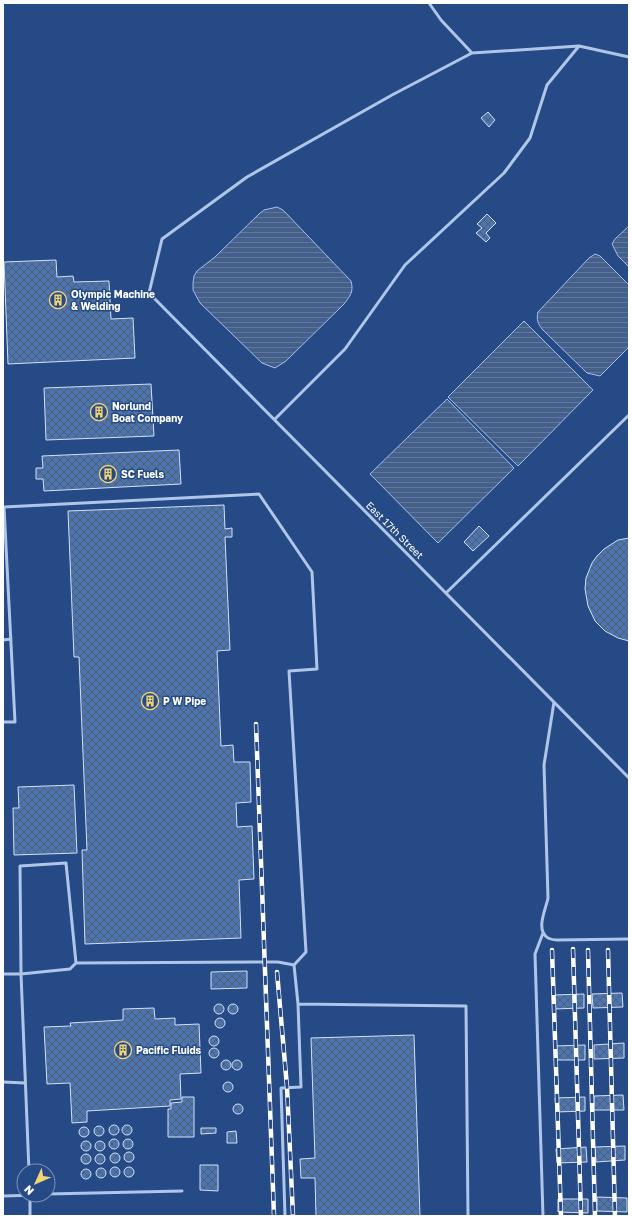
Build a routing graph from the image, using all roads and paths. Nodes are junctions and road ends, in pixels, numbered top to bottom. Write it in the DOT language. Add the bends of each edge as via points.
graph roads {
  1 [pos="429,3"];
  2 [pos="579,46"];
  3 [pos="472,53"];
  4 [pos="629,57"];
  5 [pos="629,415"];
  6 [pos="274,419"];
  7 [pos="4,507"];
  8 [pos="446,593"];
  9 [pos="11,639"];
  10 [pos="3,640"];
  11 [pos="554,702"];
  12 [pos="3,722"];
  13 [pos="629,778"];
  14 [pos="543,933"];
  15 [pos="629,939"];
  16 [pos="76,963"];
  17 [pos="294,965"];
  18 [pos="3,974"];
  19 [pos="21,974"];
  20 [pos="298,1004"];
  21 [pos="3,1082"];
  22 [pos="25,1083"];
  23 [pos="29,1163"];
  24 [pos="182,1191"];
  25 [pos="56,1194"];
  26 [pos="3,1196"];
  27 [pos="16,1196"];
  28 [pos="30,1203"];
  29 [pos="30,1216"];
  30 [pos="285,1216"];
  31 [pos="468,1216"];
  32 [pos="543,1216"];
  1 -- 3 [label="lane"];
  2 -- 3 [label="lane"];
  2 -- 4 [label="lane"];
  2 -- 6 [label="lane" via="546,85 530,138 504,173 405,265 345,349"];
  3 -- 6 [label="lane, East 17th Street" via="247,177 162,239 149,292"];
  5 -- 8 [label="lane"];
  6 -- 8 [label="lane, East 17th Street"];
  7 -- 9 [label="lane"];
  7 -- 17 [label="lane" via="259,494 312,572 317,669 289,671 306,952"];
  8 -- 11 [label="lane, East 17th Street"];
  9 -- 10 [label="lane"];
  9 -- 12 [label="lane" via="15,722"];
  11 -- 13 [label="lane, East 17th Street"];
  11 -- 14 [label="lane" via="544,766 548,898 541,920"];
  14 -- 15 [label="lane" via="548,938 557,940"];
  14 -- 32 [label="lane" via="535,954"];
  16 -- 17 [label="lane" via="278,962"];
  16 -- 19 [label="lane" via="70,969"];
  16 -- 19 [label="lane" via="66,863 20,866"];
  17 -- 20 [label="lane"];
  18 -- 19 [label="lane"];
  19 -- 22 [label="lane"];
  20 -- 30 [label="lane" via="300,1086 281,1088"];
  20 -- 31 [label="lane" via="466,1006"];
  21 -- 22 [label="lane"];
  22 -- 23 [label="lane"];
  24 -- 25 [label="lane"];
  26 -- 27 [label="lane"];
  28 -- 29 [label="lane"];
}
